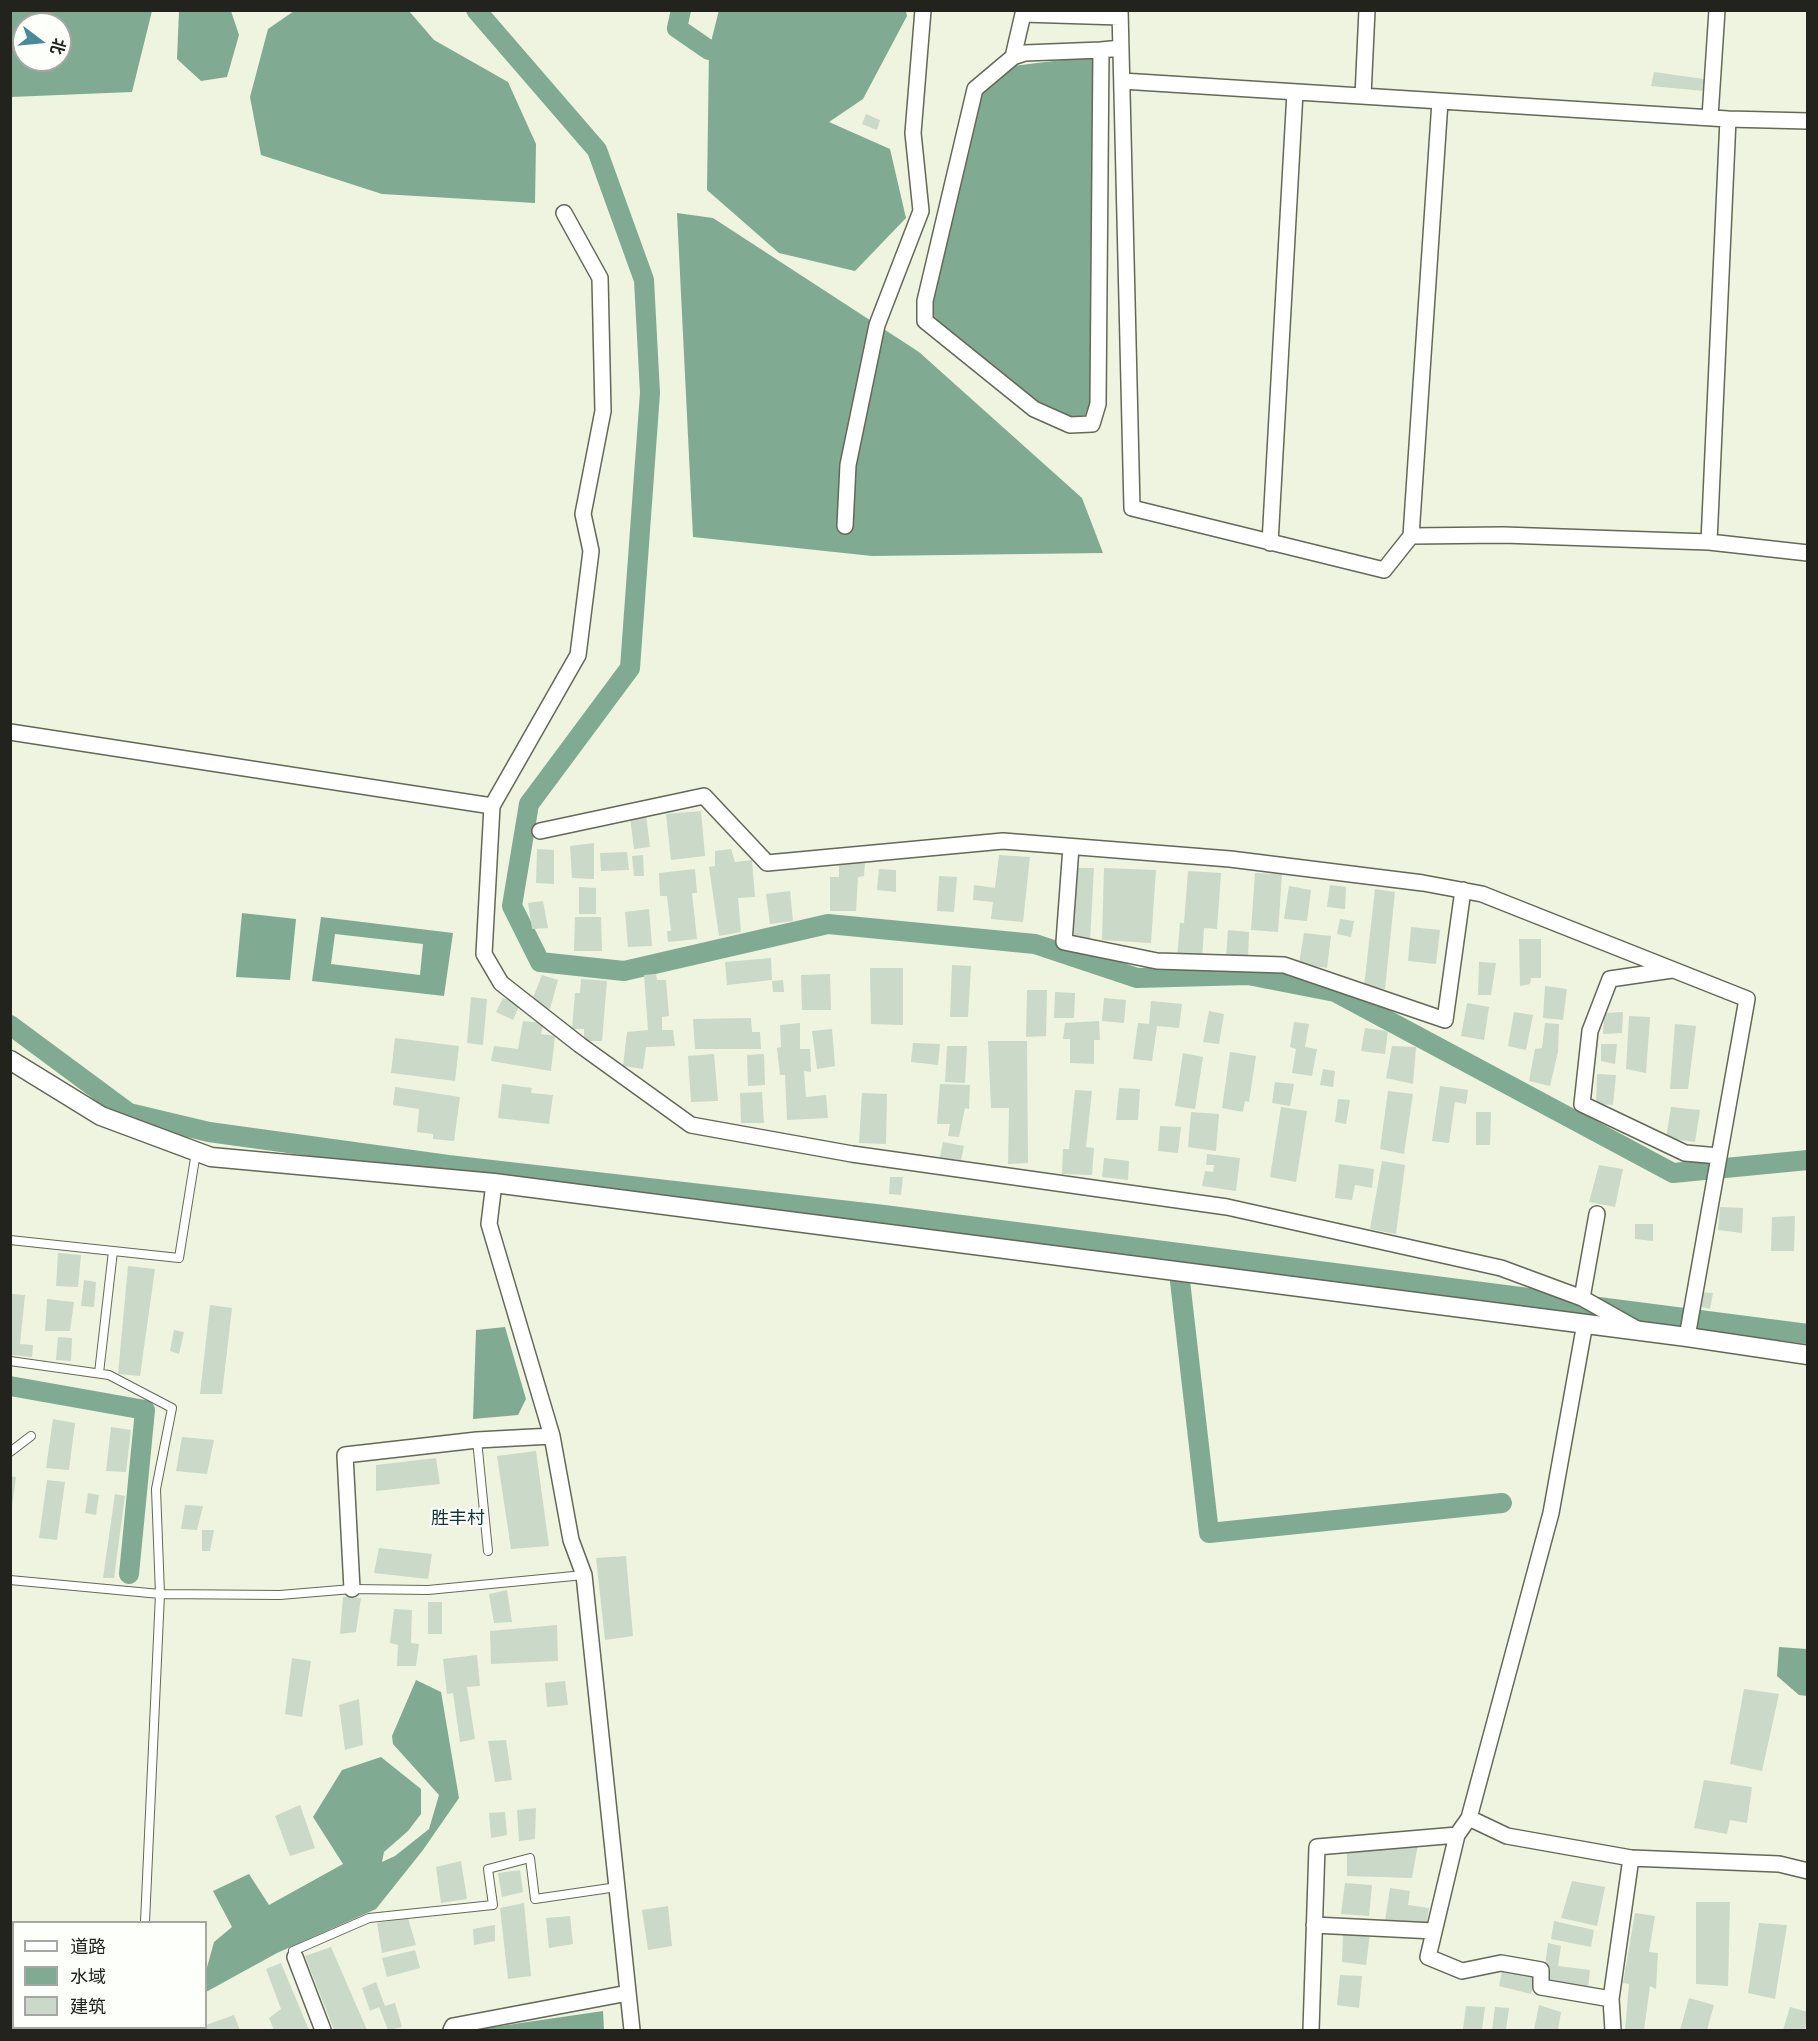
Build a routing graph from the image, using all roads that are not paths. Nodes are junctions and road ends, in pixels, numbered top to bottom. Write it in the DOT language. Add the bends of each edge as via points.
graph roads {
  1 [pos="923,10"];
  2 [pos="1367,10"];
  3 [pos="1717,10"];
  4 [pos="1120,14"];
  5 [pos="1121,48"];
  6 [pos="1101,50"];
  7 [pos="1013,57"];
  8 [pos="1122,81"];
  9 [pos="1295,92"];
  10 [pos="1363,96"];
  11 [pos="1440,100"];
  12 [pos="1710,117"];
  13 [pos="1728,119"];
  14 [pos="1808,121"];
  15 [pos="564,213"];
  16 [pos="844,526"];
  17 [pos="1411,536"];
  18 [pos="1709,542"];
  19 [pos="1270,543"];
  20 [pos="1808,553"];
  21 [pos="10,732"];
  22 [pos="492,806"];
  23 [pos="540,831"];
  24 [pos="1071,847"];
  25 [pos="1463,890"];
  26 [pos="1675,970"];
  27 [pos="10,1060"];
  28 [pos="196,1152"];
  29 [pos="1719,1156"];
  30 [pos="494,1183"];
  31 [pos="1597,1214"];
  32 [pos="10,1240"];
  33 [pos="113,1251"];
  34 [pos="1582,1298"];
  35 [pos="1585,1323"];
  36 [pos="1640,1330"];
  37 [pos="1686,1336"];
  38 [pos="1808,1355"];
  39 [pos="10,1361"];
  40 [pos="99,1373"];
  41 [pos="31,1436"];
  42 [pos="552,1436"];
  43 [pos="477,1440"];
  44 [pos="10,1452"];
  45 [pos="488,1551"];
  46 [pos="584,1575"];
  47 [pos="10,1580"];
  48 [pos="352,1589"];
  49 [pos="160,1594"];
  50 [pos="1468,1818"];
  51 [pos="1458,1835"];
  52 [pos="1631,1858"];
  53 [pos="1808,1871"];
  54 [pos="617,1887"];
  55 [pos="145,1921"];
  56 [pos="1314,1925"];
  57 [pos="1434,1931"];
  58 [pos="295,1957"];
  59 [pos="628,1993"];
  60 [pos="1611,1999"];
  61 [pos="323,2031"];
  62 [pos="451,2031"];
  63 [pos="632,2031"];
  64 [pos="1311,2031"];
  65 [pos="1613,2031"];
  1 -- 16 [label="street" via="913,133 921,211 877,325 848,465"];
  2 -- 10 [label="street"];
  3 -- 12 [label="street"];
  4 -- 5 [label="street"];
  4 -- 7 [label="street" via="1023,14"];
  5 -- 6 [label="street"];
  5 -- 8 [label="street"];
  6 -- 7 [label="street" via="1025,53"];
  6 -- 7 [label="street" via="1098,404 1092,424 1070,425 1034,409 925,321 925,301 975,89"];
  8 -- 9 [label="street"];
  8 -- 19 [label="street" via="1132,508"];
  9 -- 10 [label="street"];
  9 -- 19 [label="street"];
  10 -- 11 [label="street"];
  11 -- 12 [label="street"];
  11 -- 17 [label="street"];
  12 -- 13 [label="street"];
  13 -- 14 [label="street"];
  13 -- 18 [label="street"];
  15 -- 22 [label="street" via="600,278 603,411 583,514 591,551 578,655"];
  17 -- 18 [label="street"];
  17 -- 19 [label="street" via="1384,570"];
  18 -- 20 [label="street"];
  21 -- 22 [label="street"];
  22 -- 34 [label="street" via="484,954 501,983 691,1125 852,1154 1227,1207 1501,1269"];
  23 -- 24 [label="street" via="704,796 767,863 1003,842"];
  24 -- 25 [label="street" via="1230,860"];
  24 -- 25 [label="street" via="1064,942 1157,961 1284,965 1445,1020"];
  25 -- 26 [label="street"];
  26 -- 29 [label="street" via="1748,999"];
  26 -- 29 [label="street" via="1610,979 1590,1030 1582,1104 1685,1153"];
  27 -- 28 [label="street" via="101,1116"];
  28 -- 30 [label="street" via="211,1157"];
  28 -- 33 [label="lane" via="179,1258"];
  29 -- 37 [label="street"];
  30 -- 35 [label="street"];
  30 -- 42 [label="street" via="489,1224"];
  31 -- 34 [label="street"];
  32 -- 33 [label="lane"];
  33 -- 40 [label="lane"];
  34 -- 36 [label="street"];
  35 -- 36 [label="street"];
  35 -- 50 [label="street" via="1551,1513"];
  36 -- 37 [label="street"];
  37 -- 38 [label="street"];
  39 -- 40 [label="lane"];
  40 -- 49 [label="lane" via="172,1408 156,1489"];
  41 -- 44 [label="lane"];
  42 -- 43 [label="street"];
  42 -- 46 [label="street" via="571,1540"];
  43 -- 45 [label="lane"];
  43 -- 48 [label="street" via="345,1455"];
  46 -- 48 [label="lane" via="428,1590"];
  46 -- 54 [label="street"];
  47 -- 49 [label="lane"];
  48 -- 49 [label="lane" via="280,1595"];
  49 -- 55 [label="lane"];
  50 -- 51 [label="street"];
  50 -- 52 [label="street" via="1507,1836"];
  51 -- 56 [label="street" via="1317,1847"];
  51 -- 57 [label="street"];
  52 -- 53 [label="street" via="1779,1864"];
  52 -- 60 [label="street"];
  54 -- 58 [label="lane" via="535,1899 530,1858 488,1869 493,1905 369,1918 293,1951"];
  54 -- 59 [label="street"];
  56 -- 57 [label="street"];
  56 -- 64 [label="street"];
  57 -- 60 [label="street" via="1428,1957 1462,1971 1501,1963 1541,1970 1540,1987"];
  58 -- 61 [label="street"];
  59 -- 62 [label="street" via="453,2026"];
  59 -- 63 [label="street"];
  60 -- 65 [label="street"];
}
